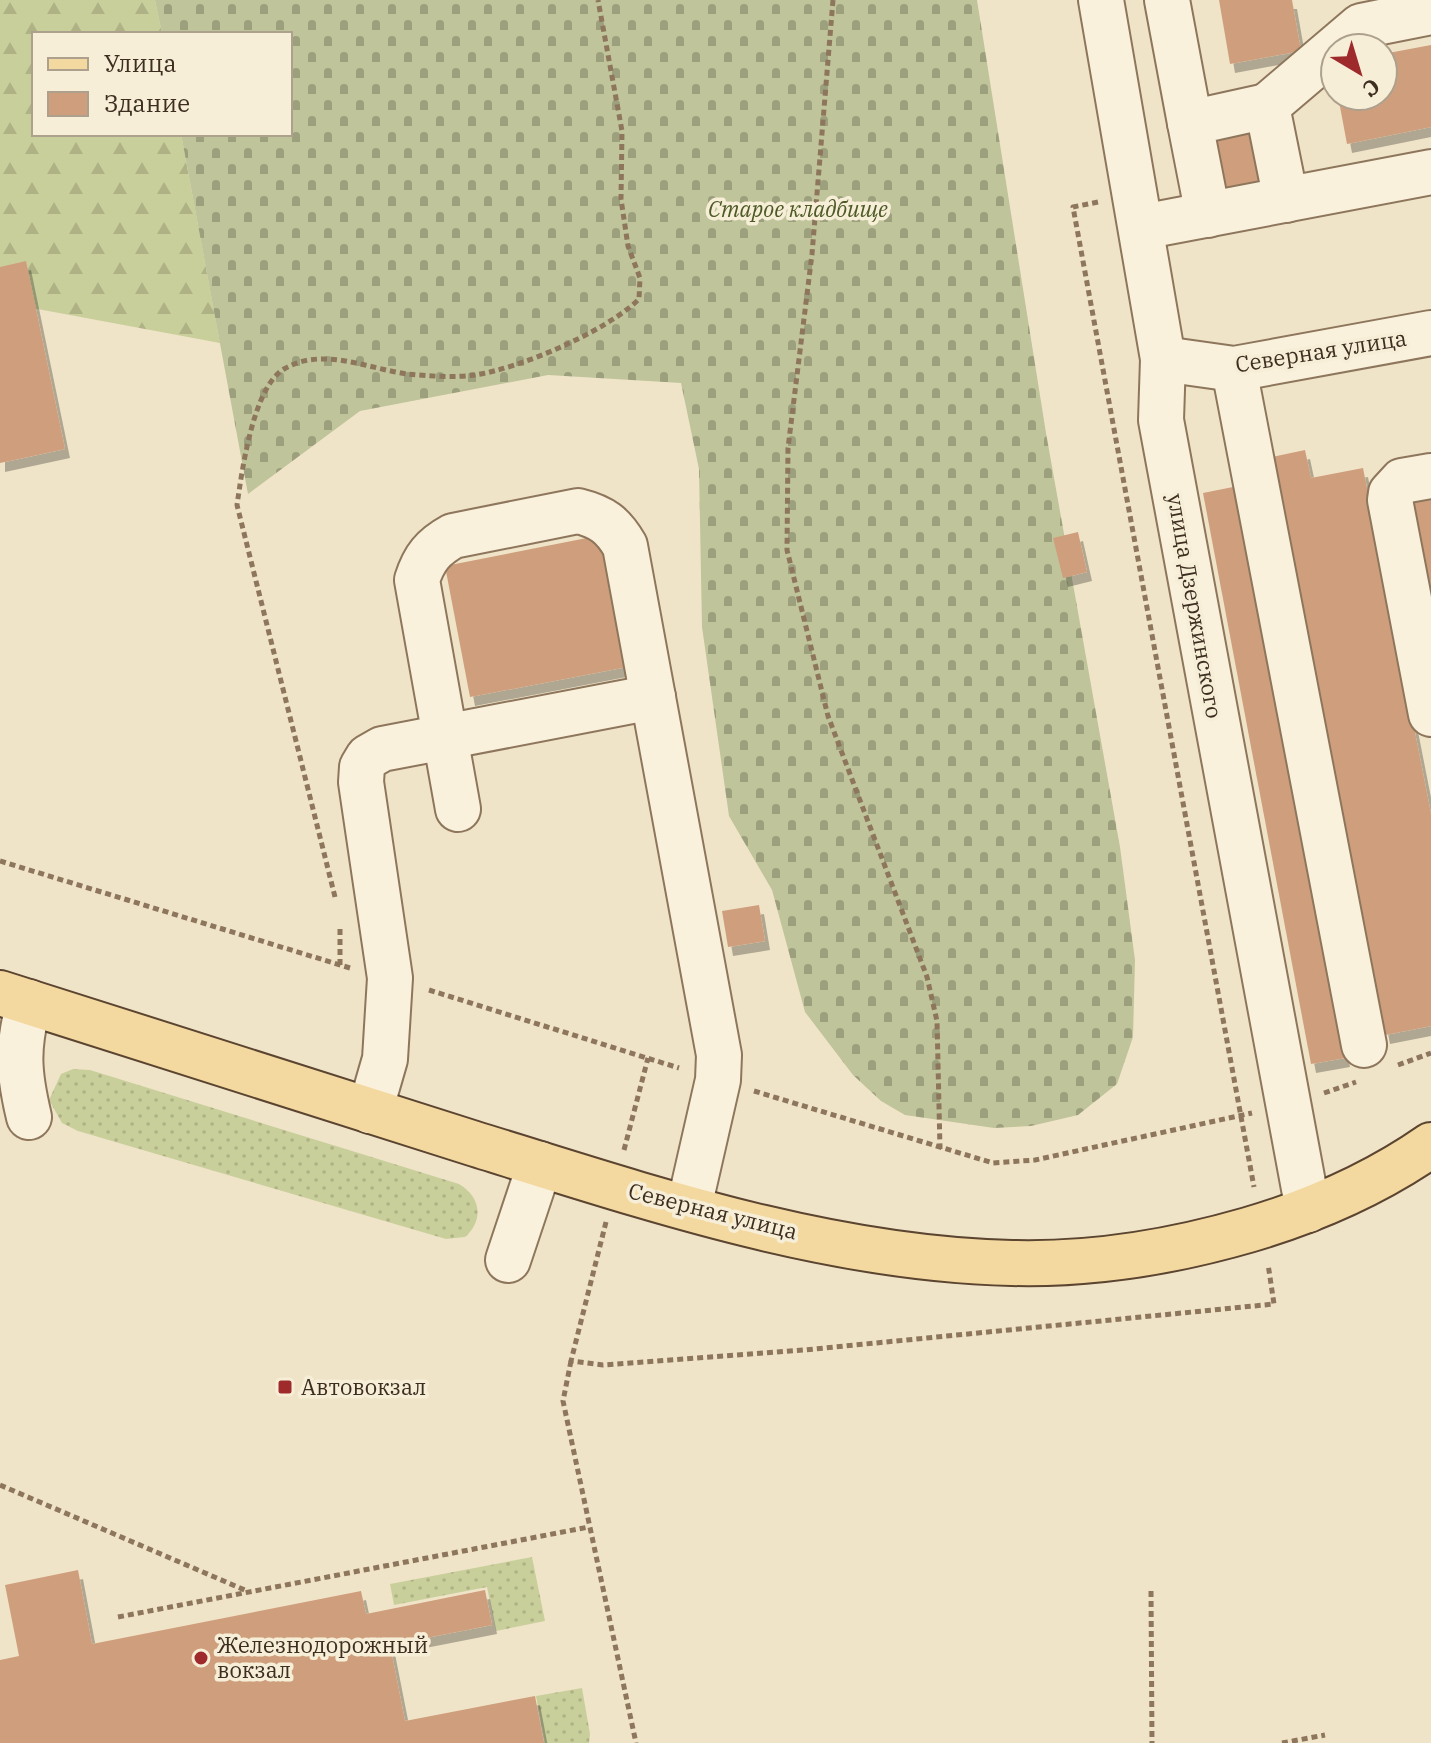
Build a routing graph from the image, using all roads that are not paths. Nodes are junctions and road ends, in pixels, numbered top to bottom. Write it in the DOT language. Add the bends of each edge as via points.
graph roads {
  1 [pos="1101,0"];
  2 [pos="1167,0"];
  3 [pos="1431,12"];
  4 [pos="1359,13"];
  5 [pos="1267,106"];
  6 [pos="1190,123"];
  7 [pos="1431,172"];
  8 [pos="1286,200"];
  9 [pos="1208,215"];
  10 [pos="1142,227"];
  11 [pos="1431,333"];
  12 [pos="1163,359"];
  13 [pos="1234,369"];
  14 [pos="1431,476"];
  15 [pos="653,697"];
  16 [pos="1431,714"];
  17 [pos="444,736"];
  18 [pos="458,809"];
  19 [pos="14,998"];
  20 [pos="1364,1045"];
  21 [pos="370,1111"];
  22 [pos="29,1117"];
  23 [pos="1431,1145"];
  24 [pos="540,1164"];
  25 [pos="689,1207"];
  26 [pos="1308,1210"];
  27 [pos="508,1260"];
  1 -- 10 [label="street, улица Дзержинского"];
  2 -- 6 [label="street"];
  3 -- 4 [label="street"];
  4 -- 5 [label="street"];
  5 -- 6 [label="street"];
  5 -- 8 [label="street"];
  6 -- 9 [label="street"];
  7 -- 8 [label="street"];
  8 -- 9 [label="street"];
  9 -- 10 [label="street"];
  10 -- 12 [label="street, улица Дзержинского"];
  11 -- 13 [label="street, Северная улица"];
  12 -- 13 [label="street, Северная улица"];
  12 -- 26 [label="street, улица Дзержинского" via="1161,420"];
  13 -- 20 [label="street"];
  14 -- 16 [label="street" via="1402,481 1390,500"];
  15 -- 17 [label="street"];
  15 -- 17 [label="street" via="625,546 615,528 578,511 453,536 436,545 423,562 417,580"];
  15 -- 25 [label="street" via="719,1055"];
  17 -- 18 [label="street"];
  17 -- 21 [label="street" via="382,749 362,767 390,978 385,1059"];
  19 -- 21 [label="main road, Северная улица"];
  19 -- 22 [label="street" via="18,1072"];
  21 -- 24 [label="main road, Северная улица"];
  23 -- 26 [label="main road, Северная улица" via="1369,1183"];
  24 -- 25 [label="main road, Северная улица"];
  24 -- 27 [label="street"];
  25 -- 26 [label="main road, Северная улица" via="875,1250 1015,1264 1132,1256 1207,1242"];
}
